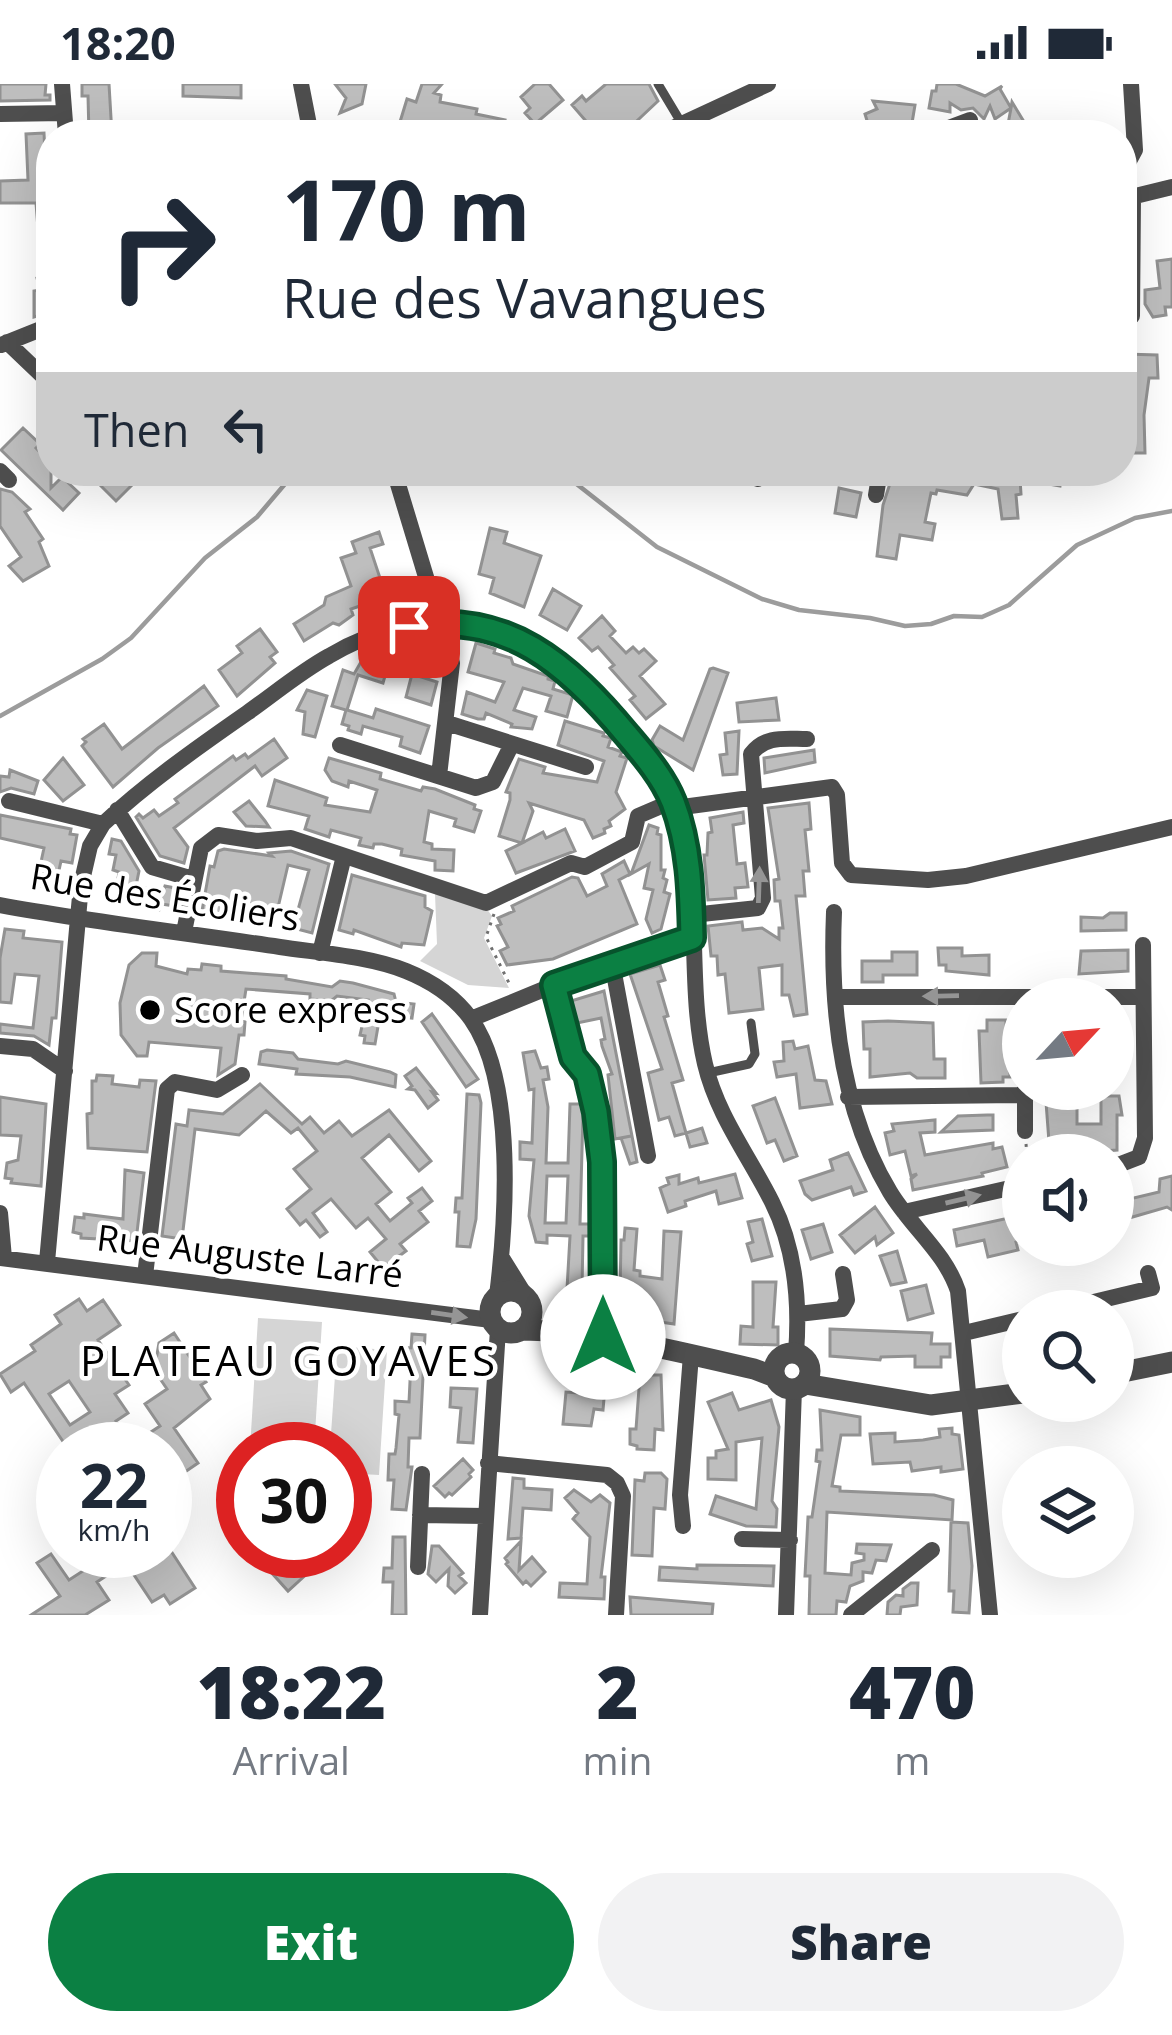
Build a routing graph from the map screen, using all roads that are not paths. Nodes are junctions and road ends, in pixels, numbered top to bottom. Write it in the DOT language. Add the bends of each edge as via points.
graph roads {
  1 [pos="62,84"];
  2 [pos="301,84"];
  3 [pos="658,84"];
  4 [pos="768,84"];
  5 [pos="1130,84"];
  6 [pos="64,113"];
  7 [pos="0,114"];
  8 [pos="65,120"];
  9 [pos="308,120"];
  10 [pos="680,120"];
  11 [pos="691,120"];
  12 [pos="1135,120"];
  13 [pos="1172,187"];
  14 [pos="1137,196"];
  15 [pos="36,331"];
  16 [pos="4,344"];
  17 [pos="36,371"];
  18 [pos="398,486"];
  19 [pos="877,486"];
  20 [pos="876,494"];
  21 [pos="440,621"];
  22 [pos="447,723"];
  23 [pos="807,740"];
  24 [pos="512,744"];
  25 [pos="340,745"];
  26 [pos="586,767"];
  27 [pos="439,776"];
  28 [pos="753,796"];
  29 [pos="9,801"];
  30 [pos="674,804"];
  31 [pos="118,810"];
  32 [pos="103,824"];
  33 [pos="1172,826"];
  34 [pos="344,856"];
  35 [pos="194,878"];
  36 [pos="0,905"];
  37 [pos="834,912"];
  38 [pos="692,915"];
  39 [pos="80,919"];
  40 [pos="184,932"];
  41 [pos="692,938"];
  42 [pos="1143,945"];
  43 [pos="320,953"];
  44 [pos="613,968"];
  45 [pos="554,985"];
  46 [pos="836,997"];
  47 [pos="1142,997"];
  48 [pos="471,1019"];
  49 [pos="751,1023"];
  50 [pos="0,1046"];
  51 [pos="65,1071"];
  52 [pos="707,1073"];
  53 [pos="242,1075"];
  54 [pos="1002,1093"];
  55 [pos="848,1097"];
  56 [pos="1025,1110"];
  57 [pos="1025,1131"];
  58 [pos="648,1156"];
  59 [pos="1134,1159"];
  60 [pos="1002,1190"];
  61 [pos="904,1212"];
  62 [pos="0,1213"];
  63 [pos="502,1257"];
  64 [pos="2,1258"];
  65 [pos="47,1262"];
  66 [pos="843,1274"];
  67 [pos="145,1276"];
  68 [pos="1151,1287"];
  69 [pos="1134,1291"];
  70 [pos="497,1297"];
  71 [pos="528,1300"];
  72 [pos="798,1314"];
  73 [pos="1002,1324"];
  74 [pos="507,1328"];
  75 [pos="566,1331"];
  76 [pos="964,1334"];
  77 [pos="603,1337"];
  78 [pos="691,1355"];
  79 [pos="1172,1362"];
  80 [pos="1134,1370"];
  81 [pos="797,1379"];
  82 [pos="1002,1397"];
  83 [pos="971,1402"];
  84 [pos="488,1463"];
  85 [pos="422,1474"];
  86 [pos="420,1515"];
  87 [pos="485,1516"];
  88 [pos="683,1526"];
  89 [pos="742,1539"];
  90 [pos="790,1540"];
  91 [pos="932,1550"];
  92 [pos="418,1567"];
  93 [pos="479,1615"];
  94 [pos="616,1615"];
  95 [pos="787,1615"];
  96 [pos="851,1615"];
  97 [pos="990,1615"];
  1 -- 6 [label="street"];
  2 -- 9 [label="street"];
  3 -- 10 [label="lane"];
  4 -- 11 [label="street"];
  5 -- 12 [label="street"];
  6 -- 7 [label="street"];
  6 -- 8 [label="street"];
  13 -- 14 [label="street"];
  15 -- 16 [label="street"];
  16 -- 17 [label="street"];
  18 -- 21 [label="street"];
  19 -- 20 [label="street"];
  21 -- 22 [label="street" via="452,663"];
  21 -- 30 [label="street" via="519,640 559,664 644,754"];
  21 -- 31 [label="street" via="379,632 329,655"];
  22 -- 24 [label="street"];
  22 -- 27 [label="street"];
  23 -- 28 [label="street" via="758,744 751,754"];
  24 -- 26 [label="street"];
  24 -- 27 [label="street" via="488,786"];
  25 -- 27 [label="street"];
  28 -- 30 [label="street"];
  28 -- 33 [label="street" via="836,790 842,863 851,875 967,876"];
  38 -- 28 [label="street, one-way" via="758,908"];
  29 -- 32 [label="street"];
  30 -- 34 [label="street" via="638,816 632,842 585,867 571,862 489,902"];
  30 -- 38 [label="street"];
  31 -- 32 [label="street"];
  31 -- 35 [label="street" via="152,867"];
  32 -- 39 [label="street" via="90,846"];
  34 -- 35 [label="street" via="291,838 218,835 201,848"];
  34 -- 43 [label="street, Rue des Écoliers"];
  35 -- 40 [label="street"];
  36 -- 39 [label="street, Rue des Écoliers"];
  37 -- 46 [label="street"];
  38 -- 41 [label="street"];
  39 -- 40 [label="street, Rue des Écoliers"];
  39 -- 51 [label="street"];
  40 -- 43 [label="street, Rue des Écoliers"];
  41 -- 44 [label="street"];
  41 -- 52 [label="street"];
  42 -- 47 [label="street"];
  43 -- 48 [label="street, Rue des Écoliers" via="401,969 438,986"];
  44 -- 45 [label="street"];
  44 -- 58 [label="street"];
  45 -- 48 [label="street"];
  45 -- 77 [label="street" via="598,1129"];
  47 -- 46 [label="street, one-way"];
  46 -- 55 [label="street"];
  47 -- 59 [label="street" via="1144,1148"];
  48 -- 63 [label="street, Rue des Écoliers" via="502,1109"];
  49 -- 52 [label="lane" via="749,1064"];
  50 -- 51 [label="street" via="33,1049"];
  51 -- 65 [label="street"];
  52 -- 72 [label="street" via="774,1206"];
  53 -- 67 [label="street" via="217,1090 175,1082 167,1089"];
  54 -- 55 [label="street"];
  55 -- 61 [label="street"];
  56 -- 57 [label="street"];
  61 -- 60 [label="street, one-way"];
  61 -- 76 [label="street" via="954,1278"];
  62 -- 64 [label="street"];
  63 -- 70 [label="street, Rue des Écoliers"];
  63 -- 71 [label="street"];
  64 -- 65 [label="street, Rue Auguste Larré"];
  65 -- 67 [label="street, Rue Auguste Larré"];
  66 -- 72 [label="street" via="842,1309"];
  67 -- 74 [label="street, Rue Auguste Larré, one-way"];
  68 -- 69 [label="street"];
  70 -- 71 [label="street" via="509,1290"];
  70 -- 74 [label="street" via="491,1305"];
  71 -- 74 [label="street" via="533,1315"];
  71 -- 75 [label="street, Rue Auguste Larré"];
  72 -- 81 [label="street"];
  73 -- 76 [label="street"];
  74 -- 75 [label="street, Rue Auguste Larré"];
  74 -- 84 [label="street" via="496,1362"];
  75 -- 77 [label="street, Rue Auguste Larré"];
  76 -- 83 [label="street"];
  77 -- 78 [label="street, Rue Auguste Larré"];
  78 -- 81 [label="street, Rue Auguste Larré"];
  78 -- 88 [label="street"];
  79 -- 80 [label="street"];
  81 -- 83 [label="street, Rue Auguste Larré" via="932,1405"];
  81 -- 90 [label="street"];
  82 -- 83 [label="street, Rue Auguste Larré"];
  83 -- 97 [label="street"];
  84 -- 87 [label="street"];
  84 -- 94 [label="street" via="607,1475 617,1483"];
  85 -- 86 [label="street"];
  86 -- 87 [label="street"];
  86 -- 92 [label="street"];
  87 -- 93 [label="street"];
  89 -- 90 [label="street"];
  90 -- 95 [label="street"];
  91 -- 96 [label="street"];
}
